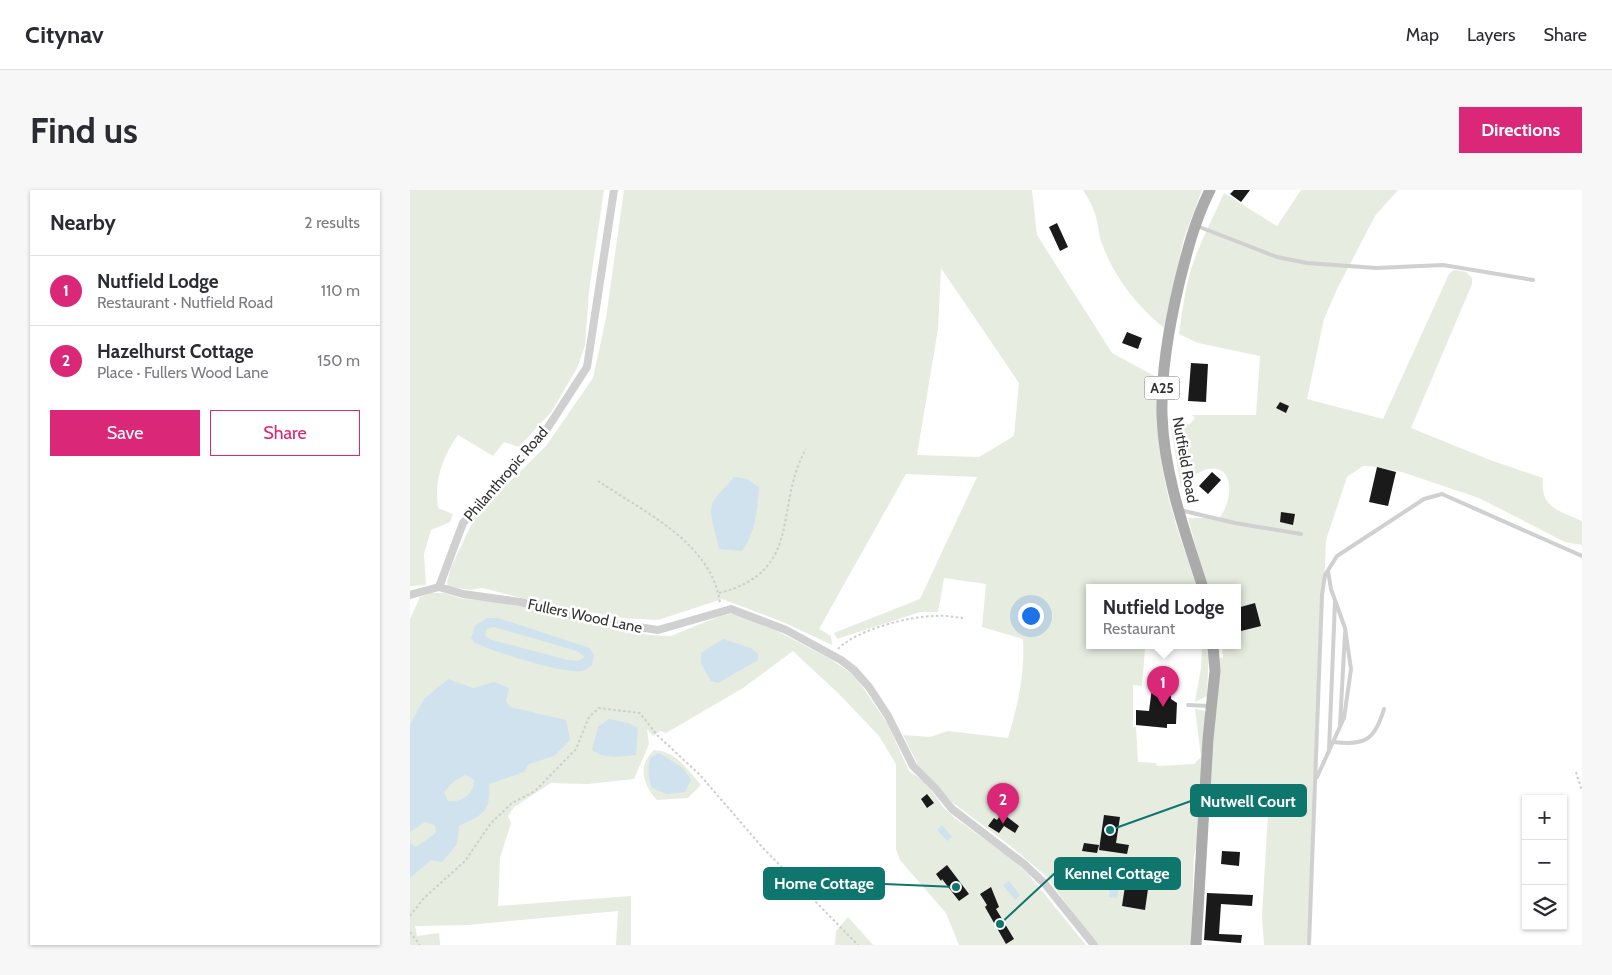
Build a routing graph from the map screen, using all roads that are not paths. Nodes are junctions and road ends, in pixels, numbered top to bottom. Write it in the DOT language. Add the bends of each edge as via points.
graph roads {
  1 [pos="614,190"];
  2 [pos="1210,190"];
  3 [pos="1195,225"];
  4 [pos="1533,280"];
  5 [pos="1178,509"];
  6 [pos="1301,534"];
  7 [pos="1582,556"];
  8 [pos="1328,569"];
  9 [pos="1203,584"];
  10 [pos="439,588"];
  11 [pos="410,596"];
  12 [pos="1334,600"];
  13 [pos="1345,628"];
  14 [pos="1213,649"];
  15 [pos="1188,705"];
  16 [pos="1212,706"];
  17 [pos="1384,708"];
  18 [pos="1340,730"];
  19 [pos="1334,742"];
  20 [pos="1329,752"];
  21 [pos="1316,781"];
  22 [pos="1094,945"];
  23 [pos="1196,945"];
  24 [pos="1309,945"];
  1 -- 10 [label="street, Philanthropic Road" via="587,367 543,435 463,523"];
  2 -- 3 [label="main road, Nutfield Road / A25"];
  3 -- 4 [label="lane" via="1277,257 1307,263 1376,268 1443,265"];
  3 -- 5 [label="main road, Nutfield Road / A25" via="1175,302 1162,384 1164,441"];
  5 -- 6 [label="lane"];
  5 -- 9 [label="main road, Nutfield Road / A25"];
  7 -- 8 [label="lane" via="1442,494 1424,499 1344,551"];
  8 -- 12 [label="lane"];
  8 -- 21 [label="lane" via="1322,595"];
  10 -- 11 [label="street, Fullers Wood Lane"];
  10 -- 22 [label="street, Fullers Wood Lane" via="520,602 597,621 658,630 731,609 786,630 832,655 854,670 869,687 913,766 952,809 1045,884"];
  12 -- 13 [label="lane"];
  12 -- 20 [label="lane"];
  13 -- 18 [label="lane"];
  13 -- 18 [label="lane" via="1350,669 1347,706"];
  14 -- 16 [label="main road"];
  15 -- 16 [label="lane"];
  16 -- 23 [label="main road"];
  17 -- 19 [label="lane" via="1378,728 1371,737 1352,744"];
  18 -- 19 [label="lane"];
  19 -- 20 [label="lane"];
  20 -- 21 [label="lane"];
  21 -- 24 [label="lane"];
}
